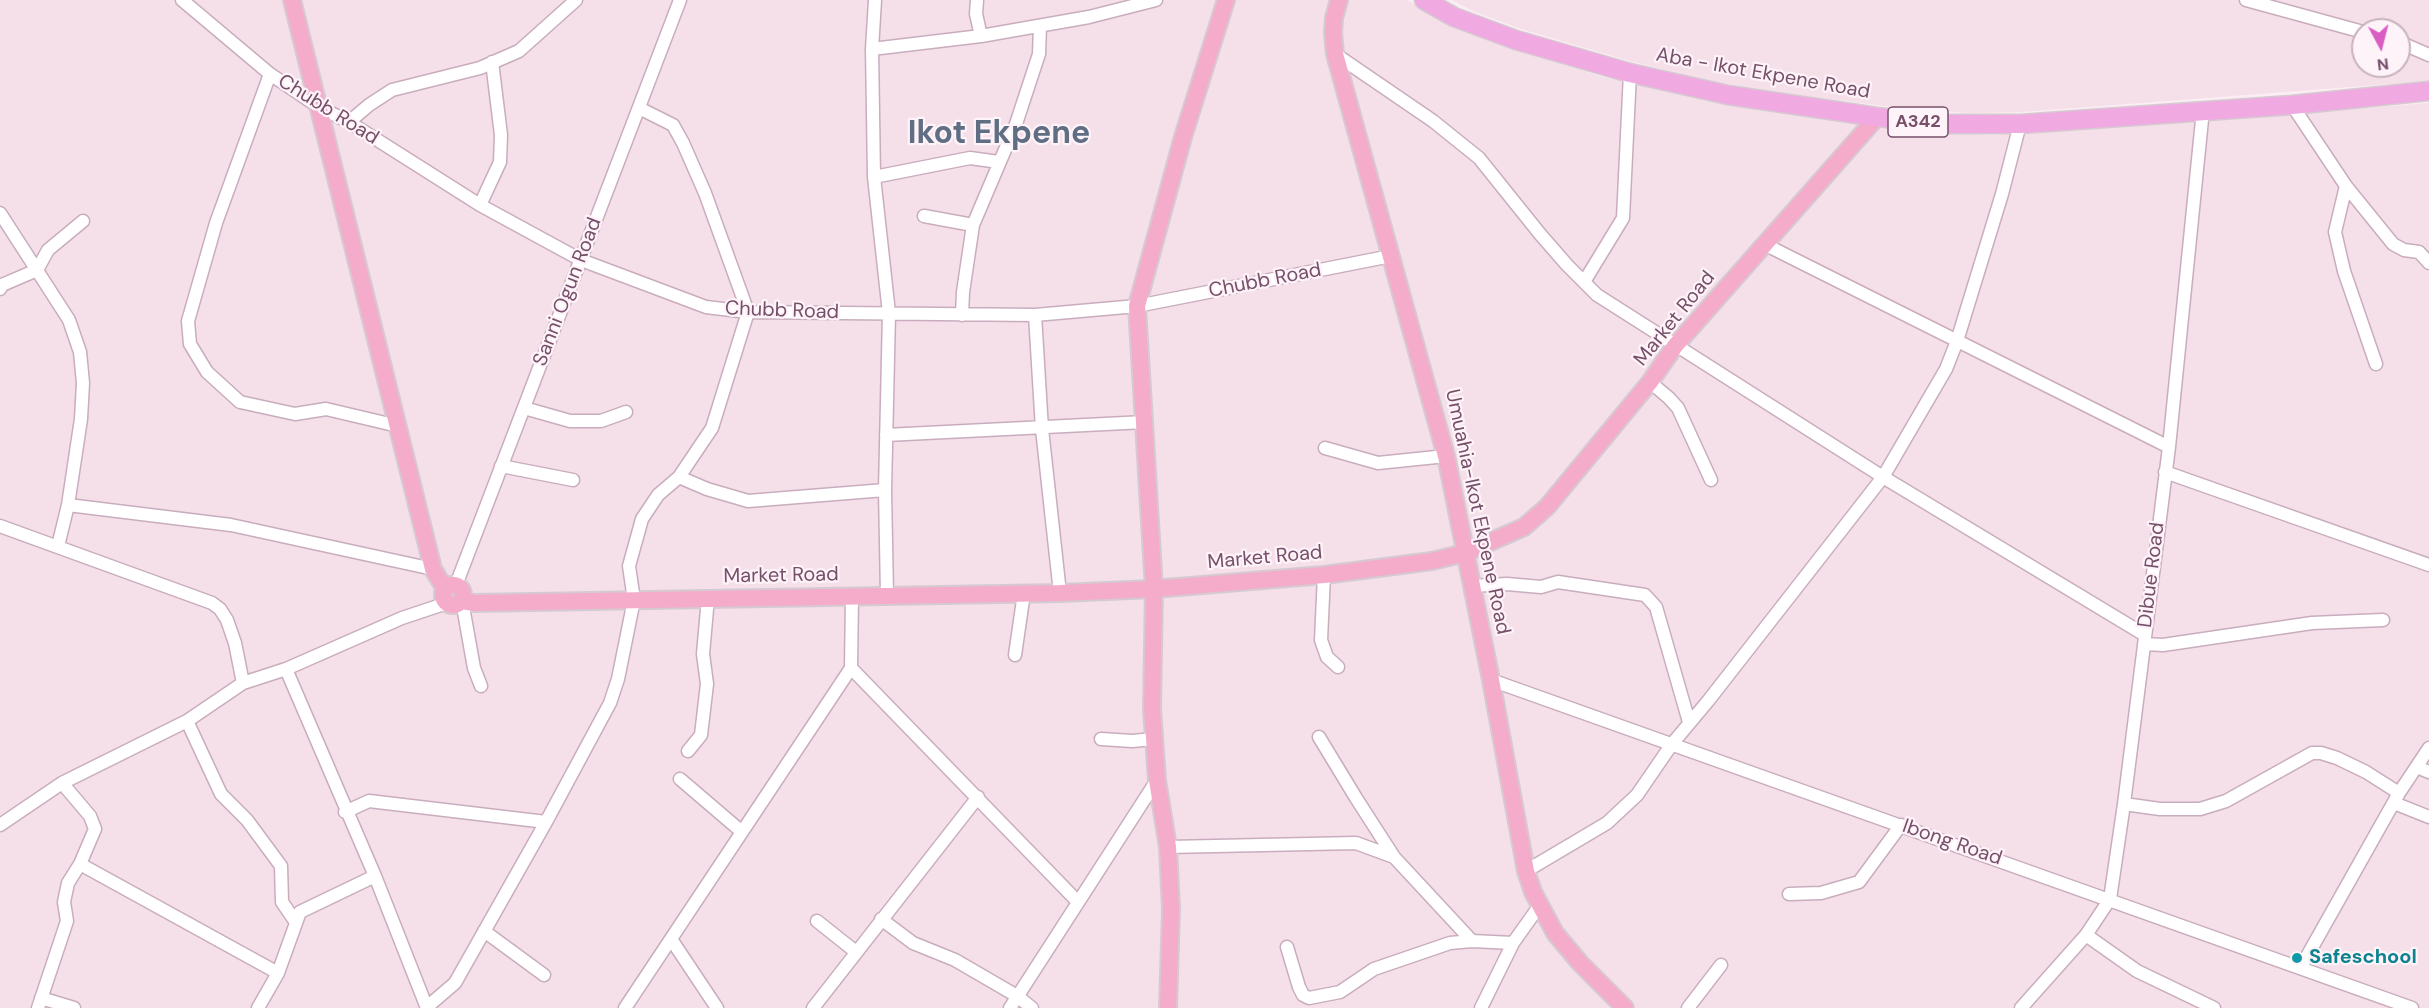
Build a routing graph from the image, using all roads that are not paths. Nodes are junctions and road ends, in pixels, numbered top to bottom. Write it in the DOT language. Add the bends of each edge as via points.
graph roads {
  1 [pos="182,0"];
  2 [pos="292,0"];
  3 [pos="576,0"];
  4 [pos="680,0"];
  5 [pos="866,0"];
  6 [pos="977,0"];
  7 [pos="1156,0"];
  8 [pos="1226,0"];
  9 [pos="1340,0"];
  10 [pos="1424,0"];
  11 [pos="2246,0"];
  12 [pos="563,4"];
  13 [pos="875,5"];
  14 [pos="1040,26"];
  15 [pos="2351,29"];
  16 [pos="981,36"];
  17 [pos="2411,47"];
  18 [pos="872,48"];
  19 [pos="1335,54"];
  20 [pos="2429,55"];
  21 [pos="492,62"];
  22 [pos="1630,73"];
  23 [pos="270,74"];
  24 [pos="2429,91"];
  25 [pos="2292,105"];
  26 [pos="319,107"];
  27 [pos="639,108"];
  28 [pos="2203,110"];
  29 [pos="1877,117"];
  30 [pos="349,122"];
  31 [pos="2020,124"];
  32 [pos="999,162"];
  33 [pos="874,177"];
  34 [pos="2346,186"];
  35 [pos="480,205"];
  36 [pos="0,213"];
  37 [pos="924,216"];
  38 [pos="83,221"];
  39 [pos="973,225"];
  40 [pos="1764,244"];
  41 [pos="1391,256"];
  42 [pos="581,260"];
  43 [pos="2429,263"];
  44 [pos="37,270"];
  45 [pos="1584,282"];
  46 [pos="0,290"];
  47 [pos="1137,306"];
  48 [pos="748,312"];
  49 [pos="889,313"];
  50 [pos="962,315"];
  51 [pos="1035,315"];
  52 [pos="1957,341"];
  53 [pos="1675,346"];
  54 [pos="2376,364"];
  55 [pos="1650,382"];
  56 [pos="524,408"];
  57 [pos="626,412"];
  58 [pos="1145,422"];
  59 [pos="398,426"];
  60 [pos="1042,429"];
  61 [pos="886,435"];
  62 [pos="2169,447"];
  63 [pos="1325,448"];
  64 [pos="1446,456"];
  65 [pos="501,466"];
  66 [pos="2165,472"];
  67 [pos="679,477"];
  68 [pos="1883,477"];
  69 [pos="573,480"];
  70 [pos="1711,480"];
  71 [pos="885,489"];
  72 [pos="68,504"];
  73 [pos="0,526"];
  74 [pos="58,546"];
  75 [pos="1465,553"];
  76 [pos="2429,565"];
  77 [pos="433,569"];
  78 [pos="1324,575"];
  79 [pos="1472,586"];
  80 [pos="1154,589"];
  81 [pos="1024,593"];
  82 [pos="1060,593"];
  83 [pos="452,594"];
  84 [pos="887,595"];
  85 [pos="852,596"];
  86 [pos="708,598"];
  87 [pos="634,600"];
  88 [pos="2383,620"];
  89 [pos="2144,639"];
  90 [pos="1014,655"];
  91 [pos="851,668"];
  92 [pos="1338,668"];
  93 [pos="286,669"];
  94 [pos="1491,680"];
  95 [pos="243,683"];
  96 [pos="481,686"];
  97 [pos="187,721"];
  98 [pos="1689,722"];
  99 [pos="1319,737"];
  100 [pos="1101,739"];
  101 [pos="1154,739"];
  102 [pos="1671,744"];
  103 [pos="2429,748"];
  104 [pos="688,751"];
  105 [pos="2423,769"];
  106 [pos="680,778"];
  107 [pos="1157,780"];
  108 [pos="62,783"];
  109 [pos="978,797"];
  110 [pos="2396,798"];
  111 [pos="2124,804"];
  112 [pos="345,812"];
  113 [pos="2429,817"];
  114 [pos="546,822"];
  115 [pos="0,825"];
  116 [pos="1901,825"];
  117 [pos="742,832"];
  118 [pos="1380,834"];
  119 [pos="1168,847"];
  120 [pos="1370,848"];
  121 [pos="1394,857"];
  122 [pos="80,864"];
  123 [pos="1526,871"];
  124 [pos="375,876"];
  125 [pos="1789,894"];
  126 [pos="2110,899"];
  127 [pos="1078,902"];
  128 [pos="1540,905"];
  129 [pos="881,920"];
  130 [pos="295,921"];
  131 [pos="817,921"];
  132 [pos="484,931"];
  133 [pos="2086,935"];
  134 [pos="671,939"];
  135 [pos="1472,941"];
  136 [pos="1513,942"];
  137 [pos="1287,947"];
  138 [pos="856,952"];
  139 [pos="1721,965"];
  140 [pos="2301,967"];
  141 [pos="278,973"];
  142 [pos="544,975"];
  143 [pos="1017,996"];
  144 [pos="40,1003"];
  145 [pos="1306,1003"];
  146 [pos="427,1007"];
  147 [pos="74,1008"];
  148 [pos="258,1008"];
  149 [pos="625,1008"];
  150 [pos="717,1008"];
  151 [pos="813,1008"];
  152 [pos="1010,1008"];
  153 [pos="1032,1008"];
  154 [pos="1168,1008"];
  155 [pos="1481,1008"];
  156 [pos="1625,1008"];
  157 [pos="1688,1008"];
  158 [pos="2021,1008"];
  159 [pos="2214,1008"];
  160 [pos="2412,1008"];
  1 -- 23 [label="street, Chubb Road"];
  2 -- 26 [label="main road"];
  3 -- 12 [label="street"];
  4 -- 27 [label="street, Sanni Ogun Road"];
  5 -- 13 [label="street"];
  6 -- 16 [label="street"];
  7 -- 14 [label="street"];
  8 -- 47 [label="main road" via="1183,137"];
  9 -- 19 [label="main road, Umuahia-Ikot Ekpene Road" via="1332,33"];
  10 -- 22 [label="highway, Aba - Ikot Ekpene Road / A342" via="1454,17 1516,40"];
  11 -- 15 [label="street"];
  12 -- 21 [label="street" via="519,51"];
  13 -- 18 [label="street"];
  14 -- 16 [label="street"];
  14 -- 32 [label="street" via="1039,54"];
  16 -- 18 [label="street"];
  17 -- 20 [label="street"];
  18 -- 33 [label="street"];
  19 -- 41 [label="main road, Umuahia-Ikot Ekpene Road"];
  19 -- 45 [label="street" via="1433,121 1479,158"];
  21 -- 30 [label="street" via="392,90"];
  21 -- 35 [label="street" via="501,135 500,162"];
  22 -- 29 [label="highway, Aba - Ikot Ekpene Road / A342" via="1728,95"];
  22 -- 45 [label="street" via="1623,218"];
  23 -- 26 [label="street, Chubb Road"];
  23 -- 59 [label="street" via="216,223 188,321 189,344 207,372 240,402 295,414 326,409"];
  24 -- 25 [label="highway, Aba - Ikot Ekpene Road / A342"];
  25 -- 28 [label="highway, Aba - Ikot Ekpene Road / A342"];
  25 -- 34 [label="street"];
  26 -- 30 [label="street, Chubb Road"];
  26 -- 59 [label="main road"];
  27 -- 42 [label="street, Sanni Ogun Road"];
  27 -- 48 [label="street" via="673,124 705,193"];
  28 -- 31 [label="highway, Aba - Ikot Ekpene Road / A342"];
  28 -- 62 [label="street, Dibue Road"];
  29 -- 31 [label="highway, Aba - Ikot Ekpene Road / A342" via="1945,124"];
  29 -- 40 [label="main road, Market Road"];
  30 -- 35 [label="street, Chubb Road"];
  31 -- 52 [label="street"];
  32 -- 33 [label="street" via="970,158"];
  32 -- 39 [label="street"];
  33 -- 49 [label="street"];
  34 -- 43 [label="street" via="2393,244 2419,252"];
  34 -- 54 [label="street" via="2335,232"];
  35 -- 42 [label="street, Chubb Road"];
  36 -- 44 [label="street"];
  37 -- 39 [label="street"];
  38 -- 44 [label="street" via="48,250"];
  39 -- 50 [label="street"];
  40 -- 52 [label="street"];
  40 -- 53 [label="main road, Market Road"];
  41 -- 47 [label="street, Chubb Road"];
  41 -- 64 [label="main road, Umuahia-Ikot Ekpene Road"];
  42 -- 48 [label="street, Chubb Road" via="706,307"];
  42 -- 56 [label="street, Sanni Ogun Road"];
  44 -- 46 [label="street" via="2,285"];
  44 -- 72 [label="street" via="69,320 80,352 81,419"];
  45 -- 53 [label="street" via="1597,295"];
  47 -- 51 [label="street, Chubb Road"];
  47 -- 58 [label="main road"];
  48 -- 49 [label="street, Chubb Road"];
  48 -- 67 [label="street" via="712,428"];
  49 -- 50 [label="street, Chubb Road"];
  49 -- 61 [label="street"];
  50 -- 51 [label="street, Chubb Road"];
  51 -- 60 [label="street"];
  52 -- 62 [label="street"];
  52 -- 68 [label="street" via="1946,369"];
  53 -- 55 [label="main road, Market Road"];
  53 -- 68 [label="street"];
  55 -- 70 [label="street" via="1678,408"];
  55 -- 75 [label="main road, Market Road" via="1547,507 1524,527"];
  56 -- 57 [label="street" via="570,421 601,421"];
  56 -- 65 [label="street, Sanni Ogun Road"];
  58 -- 60 [label="street"];
  58 -- 80 [label="main road"];
  59 -- 77 [label="main road"];
  60 -- 61 [label="street"];
  60 -- 82 [label="street"];
  61 -- 71 [label="street"];
  62 -- 66 [label="street, Dibue Road"];
  63 -- 64 [label="street" via="1378,463"];
  64 -- 75 [label="main road, Umuahia-Ikot Ekpene Road"];
  65 -- 69 [label="street"];
  65 -- 83 [label="street, Sanni Ogun Road"];
  66 -- 76 [label="street"];
  66 -- 89 [label="street, Dibue Road"];
  67 -- 71 [label="street" via="748,501"];
  67 -- 87 [label="street" via="658,495 642,519 629,566"];
  68 -- 89 [label="street"];
  68 -- 98 [label="street"];
  71 -- 84 [label="street"];
  72 -- 74 [label="street"];
  72 -- 77 [label="street" via="231,525"];
  73 -- 74 [label="street"];
  74 -- 95 [label="street" via="212,603 227,620"];
  75 -- 78 [label="main road, Market Road"];
  75 -- 79 [label="main road, Umuahia-Ikot Ekpene Road"];
  77 -- 83 [label="main road"];
  78 -- 80 [label="main road, Market Road"];
  78 -- 92 [label="street" via="1321,640 1327,657"];
  79 -- 94 [label="main road, Umuahia-Ikot Ekpene Road"];
  79 -- 98 [label="street" via="1541,587 1558,582 1645,595 1656,607"];
  80 -- 82 [label="main road, Market Road"];
  80 -- 101 [label="main road"];
  81 -- 82 [label="main road, Market Road"];
  81 -- 84 [label="main road, Market Road"];
  81 -- 90 [label="street"];
  83 -- 87 [label="main road, Market Road" via="474,603"];
  83 -- 93 [label="street"];
  83 -- 96 [label="street"];
  84 -- 85 [label="main road, Market Road"];
  85 -- 86 [label="main road, Market Road"];
  85 -- 91 [label="street"];
  86 -- 87 [label="main road, Market Road"];
  86 -- 104 [label="street" via="703,654 707,684 701,735"];
  87 -- 114 [label="street" via="610,703"];
  88 -- 89 [label="street" via="2312,623 2163,645"];
  89 -- 111 [label="street, Dibue Road"];
  91 -- 109 [label="street"];
  91 -- 117 [label="street"];
  93 -- 95 [label="street"];
  93 -- 112 [label="street"];
  94 -- 102 [label="street, Ibong Road"];
  94 -- 123 [label="main road, Umuahia-Ikot Ekpene Road"];
  95 -- 97 [label="street"];
  97 -- 108 [label="street"];
  97 -- 130 [label="street" via="221,794 247,820 281,866 282,903"];
  98 -- 102 [label="street"];
  99 -- 118 [label="street"];
  100 -- 101 [label="street"];
  101 -- 107 [label="main road"];
  102 -- 116 [label="street, Ibong Road"];
  102 -- 123 [label="street" via="1636,795 1617,815"];
  103 -- 105 [label="street"];
  105 -- 110 [label="street"];
  106 -- 117 [label="street"];
  107 -- 119 [label="main road"];
  107 -- 127 [label="street"];
  108 -- 115 [label="street"];
  108 -- 122 [label="street" via="94,824"];
  109 -- 127 [label="street"];
  109 -- 129 [label="street"];
  110 -- 111 [label="street" via="2366,772 2337,758 2312,753 2242,793 2200,809"];
  110 -- 113 [label="street"];
  110 -- 140 [label="street"];
  111 -- 126 [label="street, Dibue Road"];
  112 -- 114 [label="street" via="369,801"];
  112 -- 124 [label="street"];
  114 -- 132 [label="street"];
  116 -- 125 [label="street" via="1859,882 1821,892"];
  116 -- 126 [label="street, Ibong Road"];
  117 -- 134 [label="street"];
  118 -- 120 [label="street"];
  118 -- 121 [label="street"];
  119 -- 120 [label="street" via="1356,843"];
  119 -- 154 [label="main road"];
  120 -- 121 [label="street"];
  121 -- 135 [label="street"];
  122 -- 141 [label="street"];
  122 -- 144 [label="street" via="68,882 64,902 67,921"];
  123 -- 128 [label="main road, Umuahia-Ikot Ekpene Road"];
  124 -- 130 [label="street" via="300,912"];
  124 -- 146 [label="street"];
  126 -- 133 [label="street, Dibue Road"];
  126 -- 140 [label="street, Ibong Road"];
  127 -- 143 [label="street"];
  128 -- 136 [label="street"];
  128 -- 156 [label="main road, Umuahia-Ikot Ekpene Road" via="1568,950"];
  129 -- 138 [label="street"];
  129 -- 143 [label="street" via="913,943 955,960"];
  130 -- 141 [label="street"];
  131 -- 138 [label="street"];
  132 -- 142 [label="street"];
  132 -- 146 [label="street" via="454,983"];
  133 -- 158 [label="street, Dibue Road"];
  133 -- 159 [label="street" via="2137,970"];
  134 -- 149 [label="street"];
  134 -- 150 [label="street"];
  135 -- 136 [label="street"];
  135 -- 145 [label="street" via="1450,943 1381,966 1340,992"];
  136 -- 155 [label="street"];
  137 -- 145 [label="street"];
  138 -- 151 [label="street"];
  139 -- 157 [label="street"];
  140 -- 160 [label="street, Ibong Road"];
  141 -- 148 [label="street"];
  143 -- 152 [label="street"];
  143 -- 153 [label="street"];
  144 -- 147 [label="street"];
}
